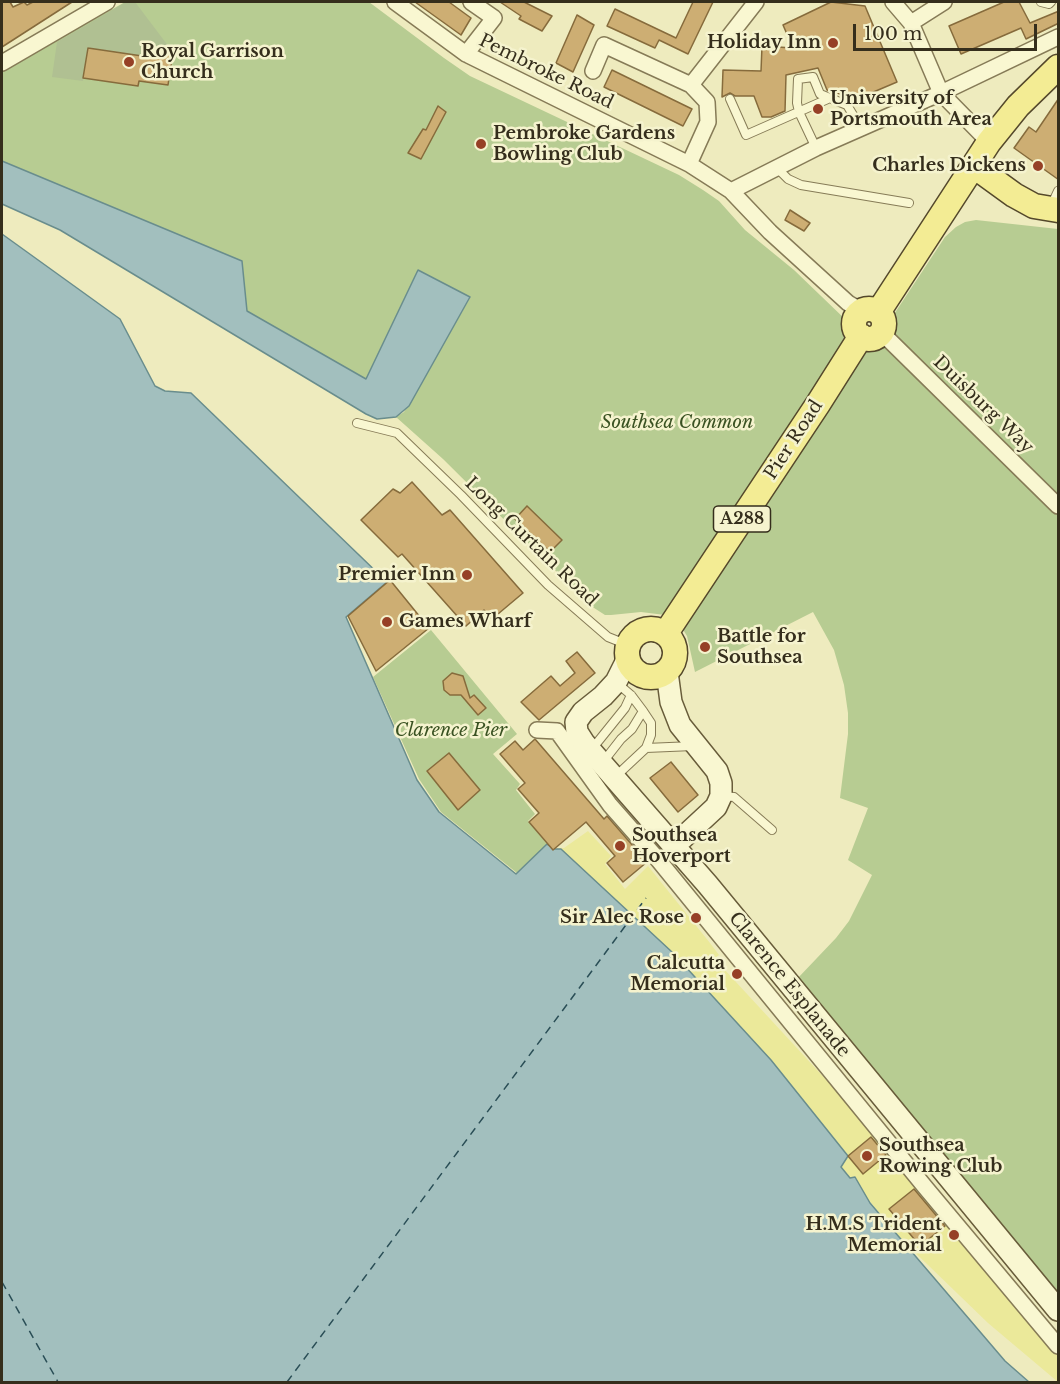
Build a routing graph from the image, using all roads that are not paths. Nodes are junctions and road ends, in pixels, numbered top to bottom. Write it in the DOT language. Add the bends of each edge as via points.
graph roads {
  1 [pos="107,2"];
  2 [pos="395,2"];
  3 [pos="471,2"];
  4 [pos="756,2"];
  5 [pos="893,2"];
  6 [pos="944,2"];
  7 [pos="1041,2"];
  8 [pos="1051,2"];
  9 [pos="911,22"];
  10 [pos="1059,37"];
  11 [pos="466,54"];
  12 [pos="2,63"];
  13 [pos="1059,67"];
  14 [pos="593,71"];
  15 [pos="691,85"];
  16 [pos="941,93"];
  17 [pos="830,98"];
  18 [pos="730,99"];
  19 [pos="799,112"];
  20 [pos="861,128"];
  21 [pos="989,142"];
  22 [pos="816,148"];
  23 [pos="689,164"];
  24 [pos="974,166"];
  25 [pos="776,168"];
  26 [pos="731,191"];
  27 [pos="909,202"];
  28 [pos="1055,203"];
  29 [pos="770,232"];
  30 [pos="871,322"];
  31 [pos="357,423"];
  32 [pos="1059,506"];
  33 [pos="666,633"];
  34 [pos="627,652"];
  35 [pos="667,672"];
  36 [pos="623,688"];
  37 [pos="643,711"];
  38 [pos="537,730"];
  39 [pos="696,746"];
  40 [pos="646,748"];
  41 [pos="602,764"];
  42 [pos="721,796"];
  43 [pos="772,831"];
  44 [pos="674,846"];
  45 [pos="1059,1310"];
  46 [pos="1059,1346"];
  1 -- 12 [label="street"];
  2 -- 11 [label="street, Pembroke Road"];
  3 -- 11 [label="street" via="494,18"];
  4 -- 15 [label="street"];
  5 -- 9 [label="street"];
  6 -- 9 [label="street"];
  7 -- 8 [label="lane"];
  9 -- 16 [label="street"];
  10 -- 16 [label="street"];
  11 -- 23 [label="street, Pembroke Road"];
  13 -- 21 [label="main road, A288" via="1018,106"];
  14 -- 15 [label="street" via="604,45"];
  15 -- 23 [label="street" via="706,102 708,122"];
  16 -- 20 [label="street"];
  16 -- 21 [label="street"];
  17 -- 19 [label="lane"];
  17 -- 19 [label="lane" via="820,94 813,77 798,78"];
  17 -- 20 [label="lane" via="847,105"];
  18 -- 19 [label="lane" via="746,135"];
  19 -- 22 [label="lane"];
  20 -- 22 [label="street"];
  21 -- 24 [label="main road, A288"];
  22 -- 25 [label="street"];
  23 -- 26 [label="street, Pembroke Road"];
  24 -- 28 [label="main road" via="1034,206"];
  24 -- 30 [label="main road, Pier Road / A288"];
  25 -- 26 [label="street"];
  25 -- 27 [label="lane" via="801,185"];
  26 -- 29 [label="street, Pembroke Road"];
  29 -- 30 [label="street, Duisburg Way"];
  30 -- 32 [label="street, Duisburg Way"];
  30 -- 33 [label="main road, Pier Road / A288"];
  31 -- 34 [label="lane, Long Curtain Road" via="397,433 548,585"];
  33 -- 34 [label="main road" via="637,633"];
  33 -- 35 [label="main road" via="676,652"];
  34 -- 35 [label="main road" via="630,668 644,677"];
  34 -- 36 [label="street, Clarence Esplanade"];
  35 -- 39 [label="street" via="671,702 680,725"];
  36 -- 37 [label="lane"];
  36 -- 41 [label="lane" via="625,708"];
  36 -- 41 [label="street, Clarence Esplanade" via="603,696 576,722 577,732"];
  37 -- 40 [label="lane" via="651,723"];
  37 -- 41 [label="lane"];
  38 -- 46 [label="street" via="557,731 610,805"];
  39 -- 40 [label="lane"];
  39 -- 42 [label="street" via="717,771"];
  40 -- 41 [label="lane"];
  41 -- 44 [label="street, Clarence Esplanade"];
  42 -- 43 [label="lane" via="734,797"];
  42 -- 44 [label="street" via="716,807"];
  44 -- 45 [label="street, Clarence Esplanade"];
}
